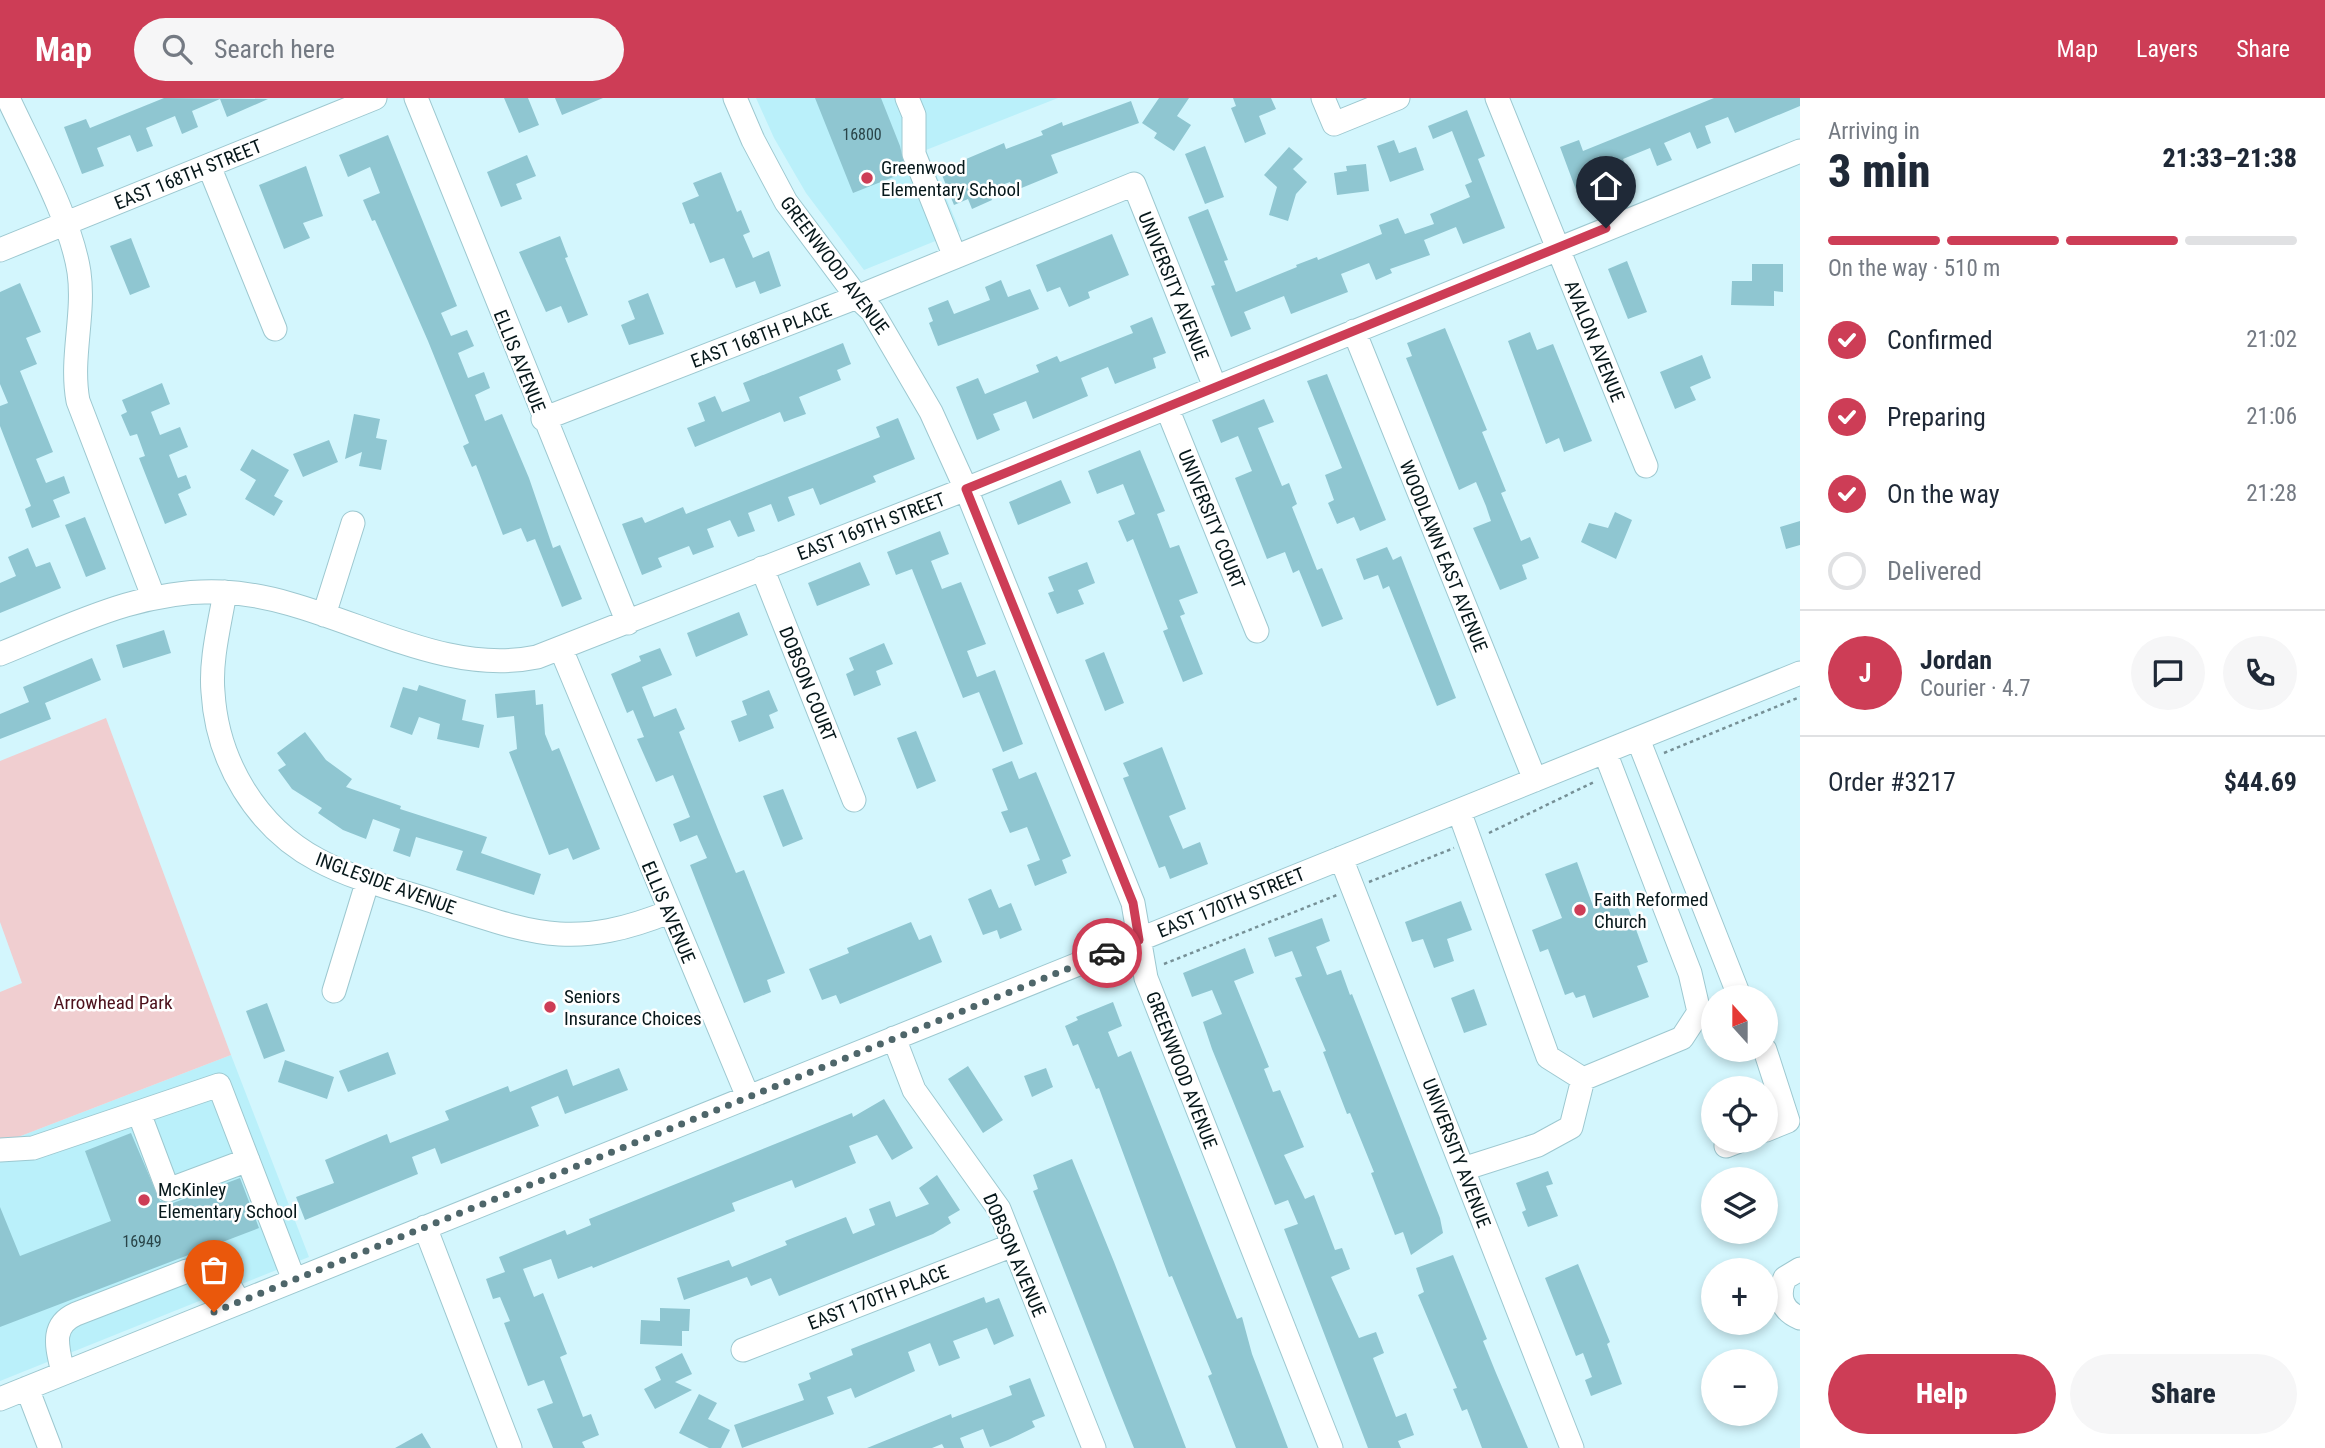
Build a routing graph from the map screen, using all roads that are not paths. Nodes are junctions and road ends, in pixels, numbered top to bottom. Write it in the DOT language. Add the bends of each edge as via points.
graph roads {
  1 [pos="8,98"];
  2 [pos="375,98"];
  3 [pos="416,98"];
  4 [pos="735,98"];
  5 [pos="907,98"];
  6 [pos="1323,98"];
  7 [pos="1398,98"];
  8 [pos="1497,98"];
  9 [pos="1799,153"];
  10 [pos="209,166"];
  11 [pos="1134,184"];
  12 [pos="65,224"];
  13 [pos="1558,247"];
  14 [pos="0,250"];
  15 [pos="955,257"];
  16 [pos="857,298"];
  17 [pos="275,329"];
  18 [pos="1354,331"];
  19 [pos="1215,387"];
  20 [pos="1167,408"];
  21 [pos="543,419"];
  22 [pos="1646,467"];
  23 [pos="966,489"];
  24 [pos="353,523"];
  25 [pos="762,568"];
  26 [pos="225,592"];
  27 [pos="153,596"];
  28 [pos="324,615"];
  29 [pos="628,623"];
  30 [pos="1257,631"];
  31 [pos="561,649"];
  32 [pos="0,654"];
  33 [pos="1800,673"];
  34 [pos="1638,739"];
  35 [pos="1605,752"];
  36 [pos="1535,780"];
  37 [pos="854,800"];
  38 [pos="1459,811"];
  39 [pos="1341,858"];
  40 [pos="368,880"];
  41 [pos="669,912"];
  42 [pos="1139,940"];
  43 [pos="1735,985"];
  44 [pos="334,991"];
  45 [pos="894,1038"];
  46 [pos="1583,1079"];
  47 [pos="1778,1090"];
  48 [pos="748,1097"];
  49 [pos="139,1113"];
  50 [pos="1778,1125"];
  51 [pos="0,1150"];
  52 [pos="248,1160"];
  53 [pos="1463,1169"];
  54 [pos="425,1227"];
  55 [pos="1013,1245"];
  56 [pos="1800,1269"];
  57 [pos="295,1280"];
  58 [pos="239,1302"];
  59 [pos="1800,1318"];
  60 [pos="743,1350"];
  61 [pos="63,1373"];
  62 [pos="27,1388"];
  63 [pos="0,1399"];
  64 [pos="50,1448"];
  65 [pos="510,1448"];
  66 [pos="1094,1448"];
  67 [pos="1331,1448"];
  68 [pos="1572,1448"];
  1 -- 12 [label="street"];
  2 -- 10 [label="street, EAST 168TH STREET"];
  3 -- 21 [label="street, ELLIS AVENUE"];
  4 -- 16 [label="street, GREENWOOD AVENUE" via="786,202"];
  5 -- 15 [label="street" via="914,115 914,154"];
  6 -- 7 [label="street" via="1334,124"];
  8 -- 13 [label="street, AVALON AVENUE"];
  9 -- 13 [label="street, EAST 169TH STREET"];
  10 -- 12 [label="street, EAST 168TH STREET"];
  10 -- 17 [label="street"];
  11 -- 15 [label="street, EAST 168TH PLACE"];
  11 -- 19 [label="street, UNIVERSITY AVENUE"];
  12 -- 14 [label="street, EAST 168TH STREET"];
  12 -- 27 [label="street" via="80,292 78,401"];
  13 -- 18 [label="street, EAST 169TH STREET"];
  13 -- 22 [label="street, AVALON AVENUE"];
  15 -- 16 [label="street, EAST 168TH PLACE"];
  16 -- 21 [label="street, EAST 168TH PLACE"];
  16 -- 23 [label="street, GREENWOOD AVENUE" via="872,311 903,360"];
  18 -- 19 [label="street, EAST 169TH STREET"];
  18 -- 36 [label="street, WOODLAWN EAST AVENUE"];
  19 -- 20 [label="street, EAST 169TH STREET"];
  20 -- 23 [label="street, EAST 169TH STREET"];
  20 -- 30 [label="street, UNIVERSITY COURT"];
  21 -- 29 [label="street, ELLIS AVENUE"];
  23 -- 25 [label="street, EAST 169TH STREET"];
  23 -- 42 [label="street, GREENWOOD AVENUE" via="1133,903"];
  24 -- 28 [label="street"];
  25 -- 29 [label="street, EAST 169TH STREET"];
  25 -- 37 [label="street, DOBSON COURT"];
  26 -- 27 [label="street, EAST 169TH STREET"];
  26 -- 28 [label="street, EAST 169TH STREET" via="271,599"];
  26 -- 40 [label="street, INGLESIDE AVENUE" via="212,690 232,768 254,805 288,840 317,859"];
  27 -- 32 [label="street, EAST 169TH STREET"];
  28 -- 31 [label="street, EAST 169TH STREET" via="480,661 510,662"];
  29 -- 31 [label="street, EAST 169TH STREET"];
  31 -- 41 [label="street, ELLIS AVENUE"];
  33 -- 34 [label="street, EAST 170TH STREET"];
  34 -- 35 [label="street, EAST 170TH STREET"];
  34 -- 43 [label="street"];
  35 -- 36 [label="street, EAST 170TH STREET"];
  35 -- 46 [label="street" via="1690,973 1699,1012 1682,1038"];
  36 -- 38 [label="street, EAST 170TH STREET"];
  38 -- 39 [label="street, EAST 170TH STREET"];
  38 -- 46 [label="street" via="1548,1057"];
  39 -- 42 [label="street, EAST 170TH STREET"];
  39 -- 53 [label="street, UNIVERSITY AVENUE"];
  40 -- 41 [label="street, INGLESIDE AVENUE" via="512,928 565,937 611,932"];
  40 -- 44 [label="street"];
  41 -- 48 [label="street, ELLIS AVENUE"];
  42 -- 45 [label="street, EAST 170TH STREET"];
  42 -- 67 [label="street, GREENWOOD AVENUE" via="1146,978"];
  45 -- 48 [label="street, EAST 170TH STREET"];
  45 -- 55 [label="street, DOBSON AVENUE" via="914,1090 992,1195"];
  46 -- 53 [label="street" via="1571,1127 1538,1145"];
  47 -- 50 [label="street" via="1788,1121"];
  48 -- 54 [label="street, EAST 170TH STREET"];
  49 -- 51 [label="street" via="33,1148"];
  49 -- 52 [label="street" via="219,1085"];
  49 -- 52 [label="street" via="168,1190"];
  52 -- 57 [label="street"];
  53 -- 68 [label="street, UNIVERSITY AVENUE"];
  54 -- 57 [label="street, EAST 170TH STREET"];
  54 -- 65 [label="street"];
  55 -- 60 [label="street, EAST 170TH PLACE"];
  55 -- 66 [label="street, DOBSON AVENUE"];
  56 -- 59 [label="street" via="1785,1279 1780,1295 1787,1310"];
  57 -- 58 [label="street, EAST 170TH STREET"];
  58 -- 61 [label="street, EAST 170TH STREET"];
  58 -- 61 [label="street" via="222,1273 205,1268 76,1314 63,1320 56,1334"];
  61 -- 62 [label="street, EAST 170TH STREET"];
  62 -- 63 [label="street, EAST 170TH STREET"];
  62 -- 64 [label="street"];
}
